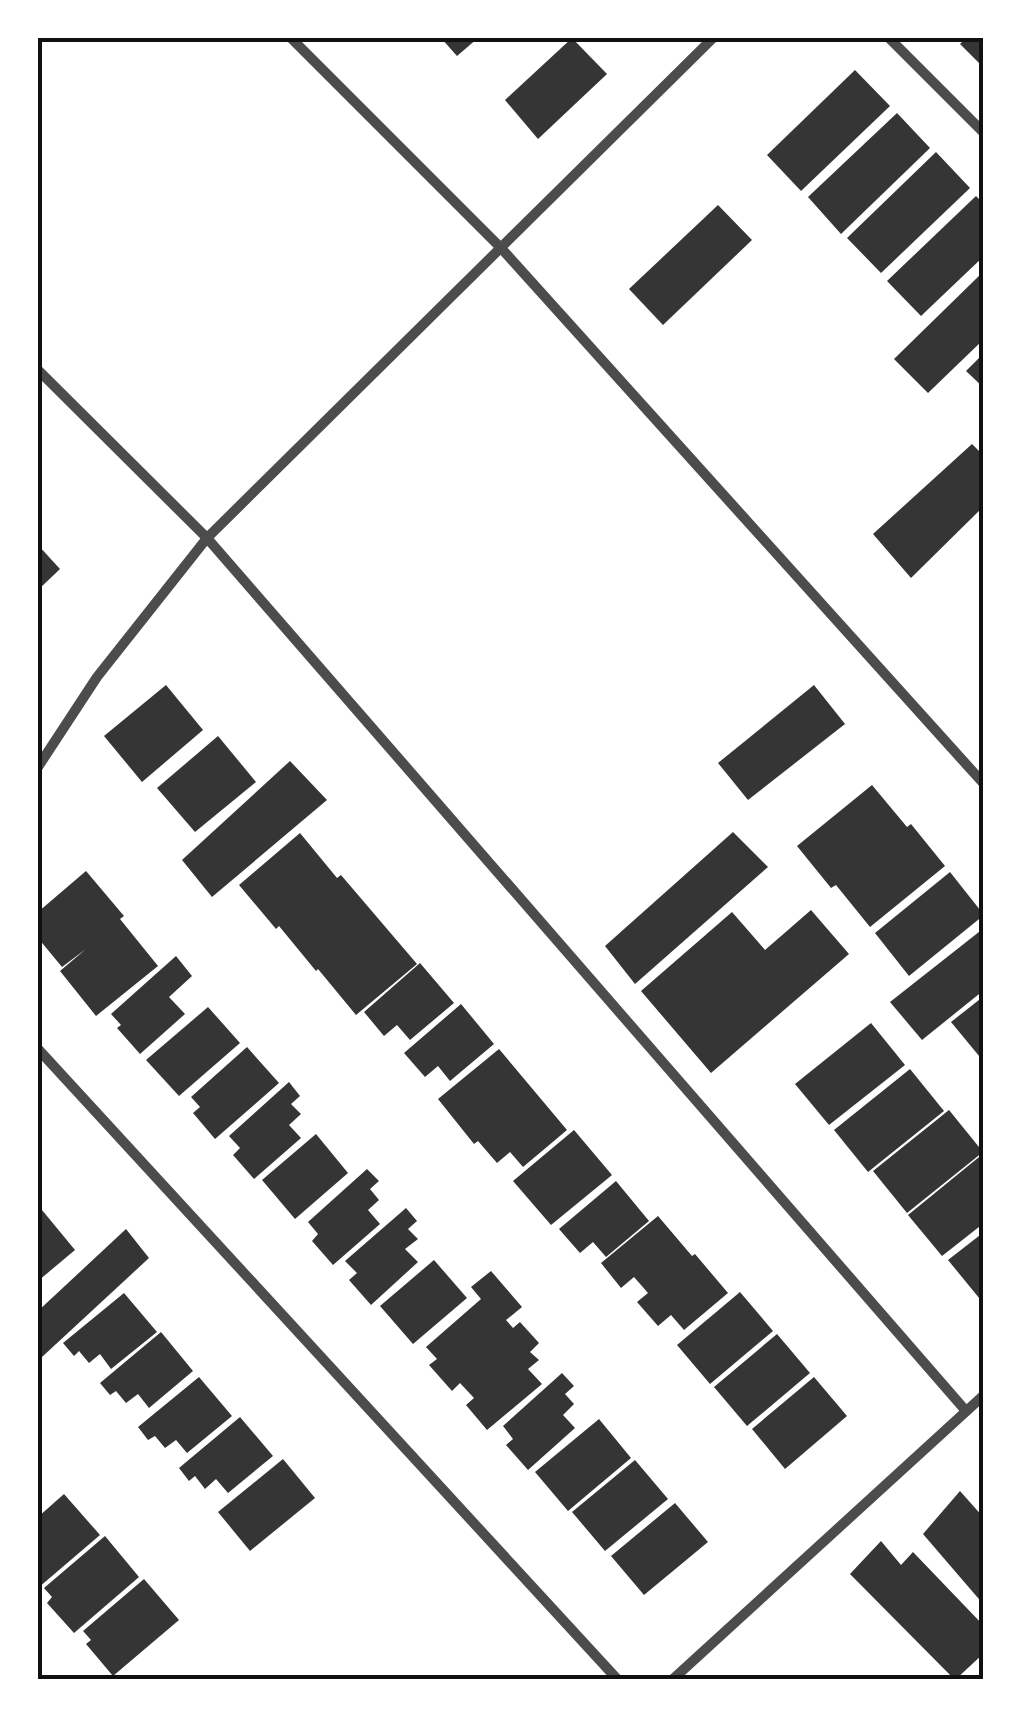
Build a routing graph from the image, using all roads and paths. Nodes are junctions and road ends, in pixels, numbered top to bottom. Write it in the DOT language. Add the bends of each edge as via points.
graph roads {
  1 [pos="292,38"];
  2 [pos="713,38"];
  3 [pos="889,38"];
  4 [pos="984,133"];
  5 [pos="500,248"];
  6 [pos="38,370"];
  7 [pos="207,538"];
  8 [pos="38,767"];
  9 [pos="984,784"];
  10 [pos="38,1049"];
  11 [pos="984,1396"];
  12 [pos="966,1411"];
  13 [pos="618,1680"];
  14 [pos="672,1680"];
  1 -- 5 [label="street"];
  2 -- 5 [label="street"];
  3 -- 4 [label="street"];
  5 -- 7 [label="street"];
  5 -- 9 [label="street"];
  6 -- 7 [label="street"];
  7 -- 8 [label="street" via="97,676"];
  7 -- 12 [label="street"];
  10 -- 13 [label="street"];
  11 -- 12 [label="street"];
  12 -- 14 [label="street"];
}
